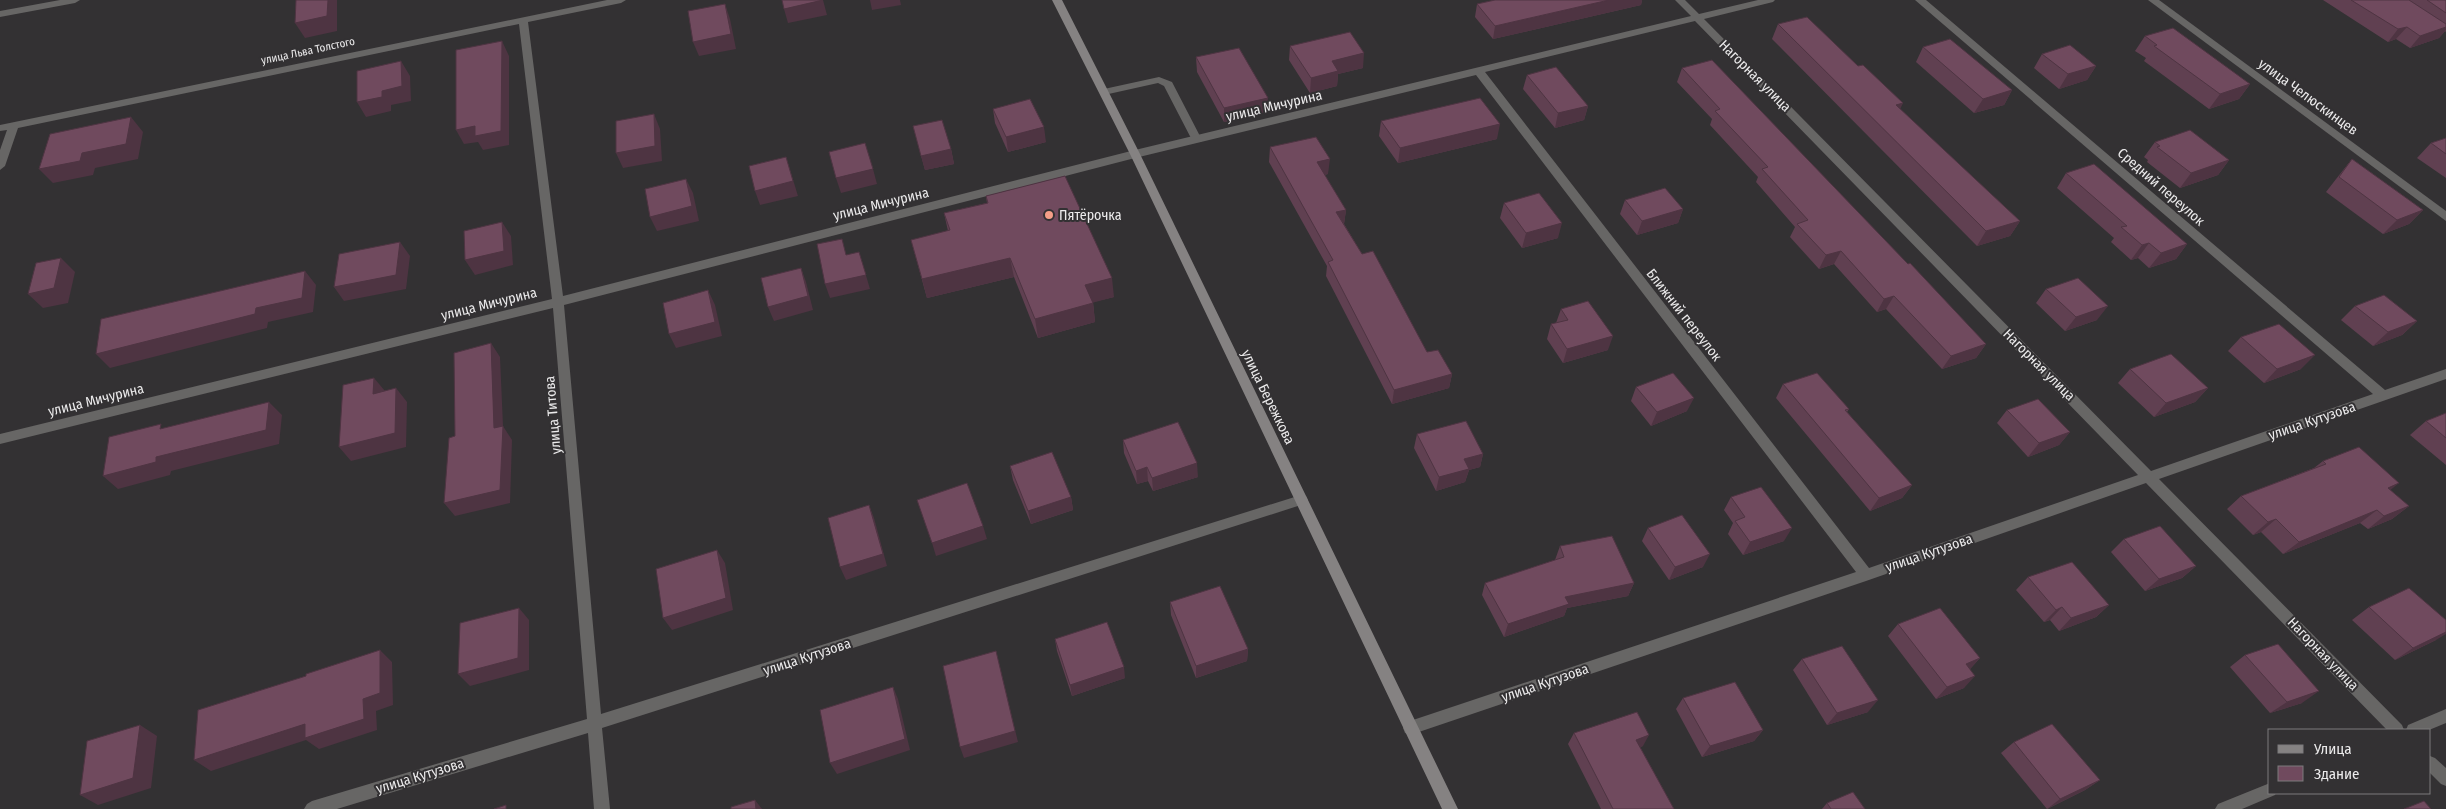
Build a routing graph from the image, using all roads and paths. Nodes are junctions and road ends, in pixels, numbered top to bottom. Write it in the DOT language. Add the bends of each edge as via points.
graph roads {
  1 [pos="75,0"];
  2 [pos="621,0"];
  3 [pos="1057,0"];
  4 [pos="1680,0"];
  5 [pos="1770,0"];
  6 [pos="1920,0"];
  7 [pos="2153,0"];
  8 [pos="0,14"];
  9 [pos="1697,17"];
  10 [pos="523,20"];
  11 [pos="1479,72"];
  12 [pos="1104,92"];
  13 [pos="14,125"];
  14 [pos="0,128"];
  15 [pos="1197,140"];
  16 [pos="1135,154"];
  17 [pos="0,166"];
  18 [pos="2446,216"];
  19 [pos="558,302"];
  20 [pos="2446,374"];
  21 [pos="2383,396"];
  22 [pos="0,439"];
  23 [pos="2149,477"];
  24 [pos="1301,500"];
  25 [pos="1866,575"];
  26 [pos="2446,716"];
  27 [pos="594,724"];
  28 [pos="1410,728"];
  29 [pos="2397,729"];
  30 [pos="2415,729"];
  31 [pos="2431,764"];
  32 [pos="2446,779"];
  33 [pos="2268,791"];
  34 [pos="312,809"];
  35 [pos="602,809"];
  36 [pos="1450,809"];
  37 [pos="2223,809"];
  1 -- 8 [label="street"];
  2 -- 10 [label="street, улица Льва Толстого"];
  3 -- 12 [label="street, улица Бережкова"];
  4 -- 9 [label="street, Нагорная улица"];
  5 -- 9 [label="street, улица Мичурина"];
  6 -- 21 [label="street, Средний переулок"];
  7 -- 18 [label="street, улица Челюскинцев"];
  9 -- 11 [label="street, улица Мичурина"];
  9 -- 23 [label="street, Нагорная улица"];
  10 -- 13 [label="street, улица Льва Толстого"];
  10 -- 19 [label="street, улица Титова"];
  11 -- 15 [label="street, улица Мичурина"];
  11 -- 25 [label="street, Ближний переулок"];
  12 -- 15 [label="street" via="1159,80 1168,84"];
  12 -- 16 [label="street, улица Бережкова"];
  13 -- 14 [label="street, улица Льва Толстого"];
  13 -- 17 [label="street"];
  15 -- 16 [label="street, улица Мичурина"];
  16 -- 19 [label="street, улица Мичурина"];
  16 -- 24 [label="street, улица Бережкова"];
  19 -- 22 [label="street, улица Мичурина"];
  19 -- 27 [label="street, улица Титова"];
  20 -- 21 [label="street, улица Кутузова"];
  21 -- 23 [label="street, улица Кутузова"];
  23 -- 25 [label="street, улица Кутузова"];
  23 -- 29 [label="street, Нагорная улица"];
  24 -- 27 [label="street, улица Кутузова"];
  24 -- 28 [label="street, улица Бережкова"];
  25 -- 28 [label="street, улица Кутузова"];
  26 -- 30 [label="street"];
  27 -- 34 [label="street, улица Кутузова"];
  27 -- 35 [label="street, улица Титова"];
  28 -- 36 [label="street, улица Бережкова"];
  31 -- 32 [label="street"];
  33 -- 37 [label="street"];
}
